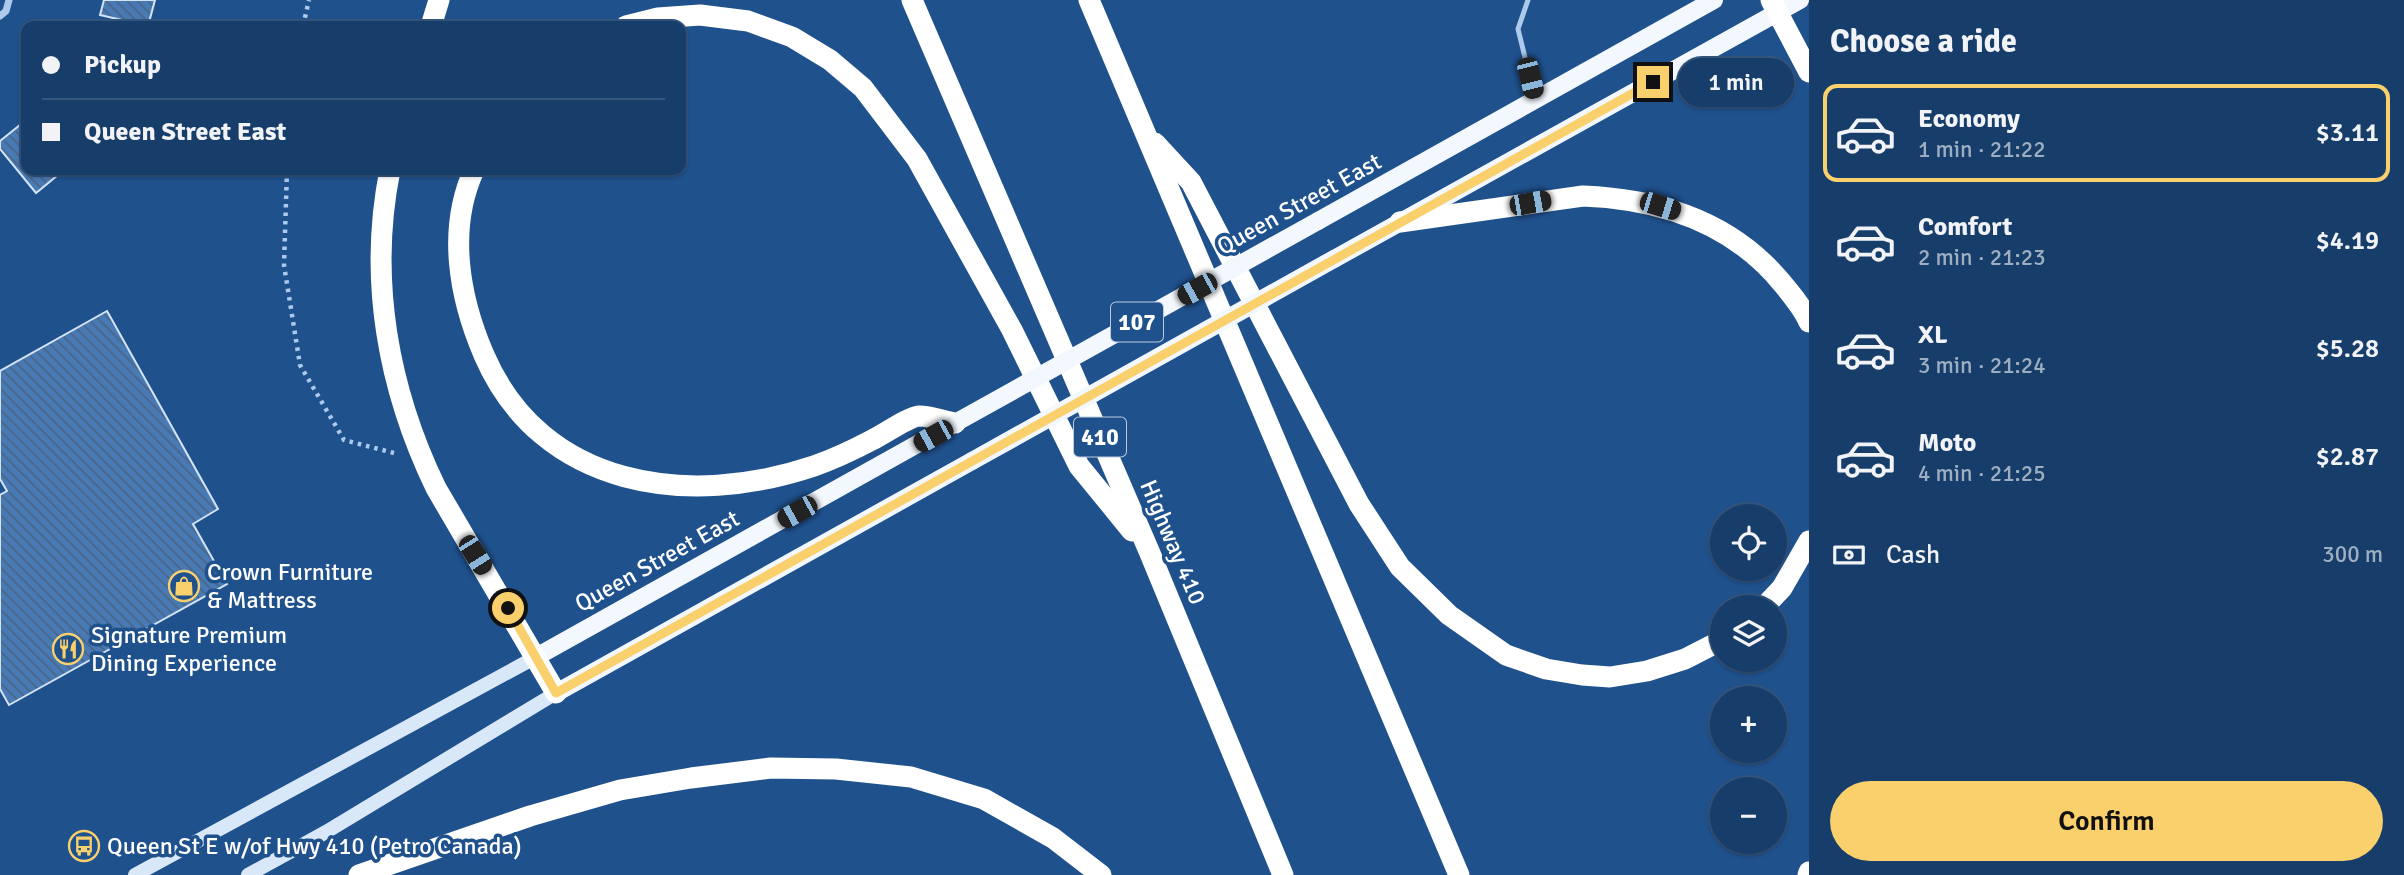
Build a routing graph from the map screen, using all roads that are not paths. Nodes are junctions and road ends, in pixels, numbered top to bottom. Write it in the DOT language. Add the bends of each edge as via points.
graph roads {
  1 [pos="9,0"];
  2 [pos="439,0"];
  3 [pos="912,0"];
  4 [pos="1089,0"];
  5 [pos="1528,0"];
  6 [pos="1714,0"];
  7 [pos="1800,0"];
  8 [pos="1774,6"];
  9 [pos="0,16"];
  10 [pos="433,21"];
  11 [pos="646,21"];
  12 [pos="1809,72"];
  13 [pos="1536,100"];
  14 [pos="1146,133"];
  15 [pos="389,175"];
  16 [pos="473,175"];
  17 [pos="1400,222"];
  18 [pos="1809,323"];
  19 [pos="955,424"];
  20 [pos="1809,541"];
  21 [pos="1149,551"];
  22 [pos="1775,595"];
  23 [pos="1710,646"];
  24 [pos="536,657"];
  25 [pos="556,693"];
  26 [pos="135,875"];
  27 [pos="248,875"];
  28 [pos="359,875"];
  29 [pos="1101,875"];
  30 [pos="1283,875"];
  31 [pos="1459,875"];
  1 -- 9 [label="street"];
  2 -- 10 [label="highway"];
  3 -- 21 [label="highway, Highway 410 / 410"];
  4 -- 14 [label="highway"];
  5 -- 13 [label="lane" via="1518,29"];
  6 -- 13 [label="main road, Queen Street East / 107"];
  7 -- 8 [label="main road, 107"];
  8 -- 12 [label="highway"];
  8 -- 17 [label="main road, 107"];
  11 -- 21 [label="highway" via="700,15 748,21 792,37 863,88 917,159 1012,330 1079,466"];
  13 -- 19 [label="main road, Queen Street East / 107, bridge"];
  14 -- 23 [label="highway" via="1191,182 1359,504 1400,567 1449,615 1506,655 1582,675 1610,677 1647,671"];
  14 -- 31 [label="highway"];
  15 -- 24 [label="highway" via="380,262 397,385 423,460"];
  16 -- 19 [label="highway" via="462,212 458,256 473,330 502,389 530,425 590,465 650,484 735,483 766,479 835,458 918,416"];
  17 -- 18 [label="highway" via="1583,196 1644,201 1709,224 1740,242 1770,267"];
  17 -- 25 [label="main road, 107, bridge"];
  19 -- 24 [label="main road, Queen Street East"];
  20 -- 22 [label="highway"];
  21 -- 30 [label="highway, Highway 410 / 410"];
  24 -- 25 [label="highway"];
  24 -- 26 [label="main road, Queen Street East"];
  25 -- 27 [label="main road"];
  28 -- 29 [label="highway" via="620,790 771,768 911,777 984,799 1053,838"];
}
